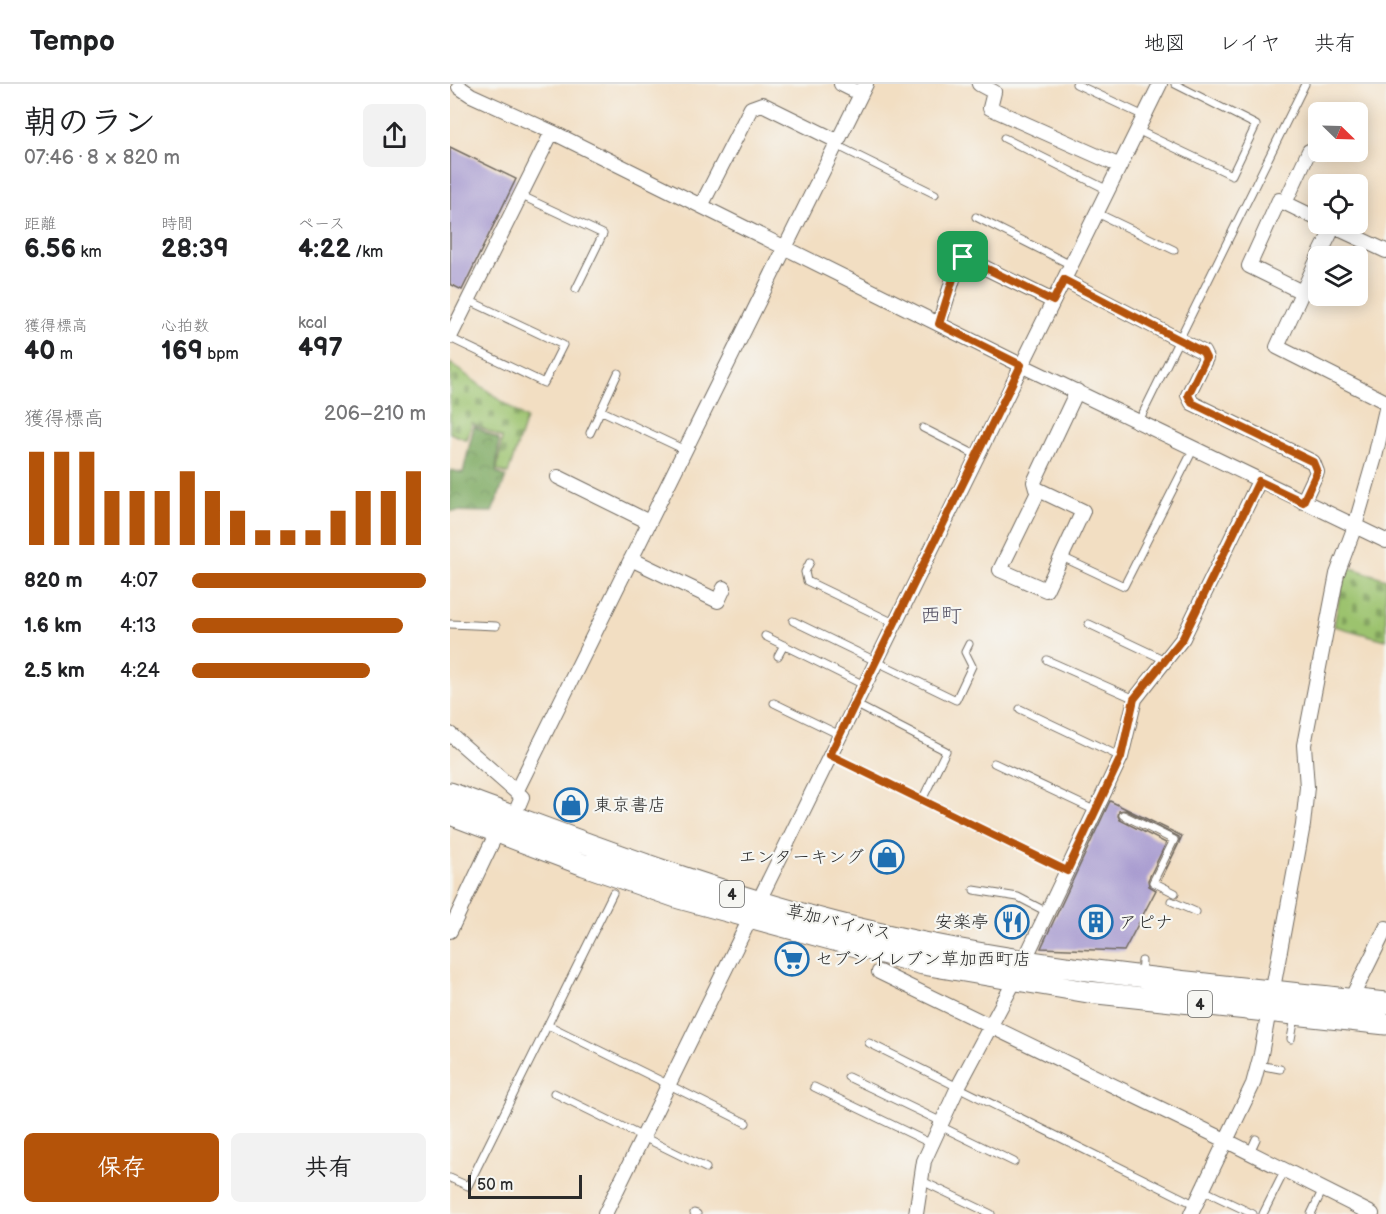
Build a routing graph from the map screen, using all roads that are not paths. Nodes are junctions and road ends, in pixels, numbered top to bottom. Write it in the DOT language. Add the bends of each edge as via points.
graph roads {
  1 [pos="841,84"];
  2 [pos="979,84"];
  3 [pos="1076,84"];
  4 [pos="1160,84"];
  5 [pos="1175,84"];
  6 [pos="1305,84"];
  7 [pos="458,88"];
  8 [pos="864,89"];
  9 [pos="1144,116"];
  10 [pos="1137,130"];
  11 [pos="552,132"];
  12 [pos="1004,138"];
  13 [pos="837,143"];
  14 [pos="1308,153"];
  15 [pos="1120,166"];
  16 [pos="1108,190"];
  17 [pos="935,194"];
  18 [pos="520,195"];
  19 [pos="1285,203"];
  20 [pos="701,206"];
  21 [pos="1097,213"];
  22 [pos="1308,214"];
  23 [pos="976,217"];
  24 [pos="1350,234"];
  25 [pos="786,249"];
  26 [pos="1174,250"];
  27 [pos="1386,251"];
  28 [pos="1071,265"];
  29 [pos="1064,280"];
  30 [pos="1308,280"];
  31 [pos="576,290"];
  32 [pos="1302,292"];
  33 [pos="468,300"];
  34 [pos="1053,301"];
  35 [pos="455,316"];
  36 [pos="939,324"];
  37 [pos="450,338"];
  38 [pos="1179,340"];
  39 [pos="1021,365"];
  40 [pos="618,373"];
  41 [pos="1077,391"];
  42 [pos="1386,402"];
  43 [pos="1386,408"];
  44 [pos="600,410"];
  45 [pos="1139,421"];
  46 [pos="923,428"];
  47 [pos="590,433"];
  48 [pos="1194,448"];
  49 [pos="685,450"];
  50 [pos="976,455"];
  51 [pos="1381,459"];
  52 [pos="558,477"];
  53 [pos="1259,481"];
  54 [pos="1039,490"];
  55 [pos="1303,502"];
  56 [pos="650,522"];
  57 [pos="1355,526"];
  58 [pos="1386,541"];
  59 [pos="1062,557"];
  60 [pos="631,559"];
  61 [pos="810,562"];
  62 [pos="724,588"];
  63 [pos="793,621"];
  64 [pos="894,623"];
  65 [pos="450,624"];
  66 [pos="1089,624"];
  67 [pos="496,626"];
  68 [pos="765,636"];
  69 [pos="969,644"];
  70 [pos="784,645"];
  71 [pos="778,656"];
  72 [pos="1047,660"];
  73 [pos="1165,660"];
  74 [pos="876,661"];
  75 [pos="864,685"];
  76 [pos="1134,699"];
  77 [pos="774,703"];
  78 [pos="855,704"];
  79 [pos="1020,709"];
  80 [pos="450,734"];
  81 [pos="840,735"];
  82 [pos="830,755"];
  83 [pos="1121,757"];
  84 [pos="994,763"];
  85 [pos="516,792"];
  86 [pos="450,793"];
  87 [pos="922,800"];
  88 [pos="1096,811"];
  89 [pos="450,814"];
  90 [pos="1123,815"];
  91 [pos="514,816"];
  92 [pos="497,832"];
  93 [pos="1067,871"];
  94 [pos="974,890"];
  95 [pos="613,893"];
  96 [pos="754,910"];
  97 [pos="1047,912"];
  98 [pos="1196,912"];
  99 [pos="1386,928"];
  100 [pos="450,931"];
  101 [pos="1019,970"];
  102 [pos="879,972"];
  103 [pos="1351,999"];
  104 [pos="1271,1002"];
  105 [pos="1386,1003"];
  106 [pos="1296,1014"];
  107 [pos="1386,1024"];
  108 [pos="548,1025"];
  109 [pos="990,1026"];
  110 [pos="1291,1039"];
  111 [pos="868,1042"];
  112 [pos="1258,1065"];
  113 [pos="1280,1070"];
  114 [pos="848,1077"];
  115 [pos="669,1084"];
  116 [pos="814,1087"];
  117 [pos="958,1088"];
  118 [pos="554,1093"];
  119 [pos="747,1123"];
  120 [pos="941,1124"];
  121 [pos="643,1137"];
  122 [pos="1227,1141"];
  123 [pos="932,1144"];
  124 [pos="1014,1162"];
  125 [pos="706,1168"];
  126 [pos="1285,1170"];
  127 [pos="450,1178"];
  128 [pos="922,1181"];
  129 [pos="1323,1189"];
  130 [pos="1203,1190"];
  131 [pos="1193,1209"];
  132 [pos="605,1214"];
  133 [pos="916,1214"];
  134 [pos="991,1214"];
  135 [pos="1253,1214"];
  136 [pos="1263,1214"];
  137 [pos="1311,1214"];
  138 [pos="1372,1214"];
  1 -- 8 [label="street"];
  2 -- 15 [label="street" via="994,92 990,108"];
  3 -- 9 [label="lane"];
  4 -- 9 [label="street"];
  5 -- 10 [label="lane" via="1256,125 1232,175"];
  6 -- 38 [label="lane"];
  7 -- 11 [label="street"];
  8 -- 13 [label="street"];
  9 -- 10 [label="street"];
  10 -- 15 [label="street"];
  11 -- 18 [label="street"];
  11 -- 20 [label="street"];
  12 -- 16 [label="lane"];
  13 -- 17 [label="lane"];
  13 -- 20 [label="street" via="762,104 751,108"];
  13 -- 25 [label="street"];
  14 -- 19 [label="street"];
  15 -- 16 [label="street"];
  16 -- 21 [label="street"];
  18 -- 31 [label="lane" via="603,234"];
  18 -- 33 [label="street"];
  19 -- 22 [label="street"];
  19 -- 32 [label="street" via="1280,200 1249,266"];
  20 -- 25 [label="street"];
  21 -- 26 [label="lane"];
  21 -- 28 [label="street"];
  23 -- 28 [label="lane"];
  24 -- 27 [label="street"];
  25 -- 36 [label="street"];
  25 -- 49 [label="street"];
  28 -- 29 [label="street"];
  29 -- 34 [label="street"];
  29 -- 38 [label="street"];
  30 -- 32 [label="street"];
  32 -- 42 [label="street" via="1277,348"];
  33 -- 35 [label="street"];
  33 -- 37 [label="lane" via="563,345 544,383"];
  34 -- 36 [label="street" via="963,257"];
  34 -- 39 [label="street"];
  35 -- 37 [label="street"];
  36 -- 39 [label="street"];
  38 -- 45 [label="lane"];
  38 -- 55 [label="street" via="1203,352 1206,358 1188,395 1192,403 1313,462 1317,472"];
  39 -- 41 [label="street"];
  39 -- 50 [label="street"];
  40 -- 44 [label="lane"];
  41 -- 45 [label="street"];
  41 -- 54 [label="street" via="1034,482"];
  43 -- 51 [label="street"];
  44 -- 47 [label="lane"];
  44 -- 49 [label="lane"];
  45 -- 48 [label="street"];
  46 -- 50 [label="lane"];
  48 -- 53 [label="street"];
  48 -- 59 [label="lane" via="1124,586"];
  49 -- 56 [label="street"];
  50 -- 64 [label="street"];
  51 -- 57 [label="street"];
  52 -- 56 [label="street"];
  53 -- 55 [label="street"];
  53 -- 73 [label="street" via="1183,638"];
  54 -- 59 [label="street" via="1083,511"];
  54 -- 59 [label="street" via="1000,570 1046,590"];
  55 -- 57 [label="street"];
  56 -- 60 [label="street"];
  57 -- 58 [label="street"];
  57 -- 104 [label="street" via="1337,574 1304,745 1307,787 1303,825"];
  60 -- 62 [label="street" via="718,601"];
  60 -- 85 [label="street"];
  61 -- 64 [label="lane" via="805,572 807,581"];
  63 -- 74 [label="lane"];
  64 -- 74 [label="street"];
  65 -- 67 [label="lane"];
  66 -- 73 [label="lane"];
  68 -- 70 [label="lane"];
  69 -- 74 [label="lane" via="966,651 972,666 956,700"];
  70 -- 71 [label="lane"];
  70 -- 75 [label="lane"];
  72 -- 76 [label="lane"];
  73 -- 76 [label="street"];
  74 -- 75 [label="street"];
  75 -- 78 [label="street"];
  76 -- 83 [label="street"];
  77 -- 81 [label="lane"];
  78 -- 81 [label="street"];
  78 -- 87 [label="lane" via="946,751"];
  79 -- 83 [label="lane"];
  80 -- 85 [label="street"];
  81 -- 82 [label="street"];
  82 -- 87 [label="lane"];
  82 -- 96 [label="street"];
  83 -- 88 [label="street"];
  84 -- 88 [label="lane"];
  85 -- 91 [label="street" via="522,797"];
  86 -- 91 [label="highway, 草加バイパス / 4"];
  87 -- 93 [label="lane"];
  88 -- 93 [label="street"];
  89 -- 92 [label="highway, 草加バイパス / 4"];
  90 -- 98 [label="lane" via="1174,840 1153,882"];
  91 -- 96 [label="highway, 草加バイパス / 4"];
  92 -- 96 [label="highway, 草加バイパス / 4" via="679,898"];
  92 -- 100 [label="street"];
  93 -- 97 [label="street"];
  94 -- 97 [label="lane" via="1018,897"];
  95 -- 108 [label="lane"];
  96 -- 101 [label="highway, 草加バイパス / 4" via="952,942"];
  96 -- 101 [label="highway, 草加バイパス / 4" via="923,964"];
  96 -- 115 [label="street"];
  97 -- 101 [label="street"];
  99 -- 103 [label="street"];
  101 -- 104 [label="highway, 草加バイパス / 4" via="1088,992"];
  101 -- 104 [label="highway, 草加バイパス / 4" via="1142,969"];
  101 -- 109 [label="street"];
  102 -- 109 [label="street"];
  103 -- 104 [label="highway, 草加バイパス / 4"];
  103 -- 105 [label="highway, 草加バイパス / 4"];
  104 -- 106 [label="highway, 草加バイパス / 4"];
  104 -- 112 [label="street"];
  106 -- 107 [label="highway, 草加バイパス / 4"];
  106 -- 110 [label="lane"];
  108 -- 115 [label="lane"];
  108 -- 127 [label="lane" via="468,1186"];
  109 -- 117 [label="street"];
  109 -- 122 [label="street"];
  111 -- 117 [label="lane"];
  112 -- 113 [label="lane"];
  112 -- 122 [label="street"];
  114 -- 120 [label="lane"];
  115 -- 119 [label="lane"];
  115 -- 121 [label="street"];
  116 -- 123 [label="lane"];
  117 -- 120 [label="street"];
  117 -- 131 [label="lane"];
  118 -- 121 [label="lane"];
  120 -- 123 [label="street"];
  120 -- 124 [label="lane"];
  121 -- 125 [label="lane"];
  121 -- 132 [label="street"];
  122 -- 126 [label="street" via="1253,1146"];
  122 -- 130 [label="street"];
  123 -- 128 [label="street" via="924,1161"];
  126 -- 129 [label="street"];
  126 -- 136 [label="lane"];
  128 -- 133 [label="street"];
  128 -- 134 [label="lane"];
  129 -- 137 [label="lane"];
  129 -- 138 [label="street"];
  130 -- 131 [label="street"];
  130 -- 135 [label="lane"];
}
